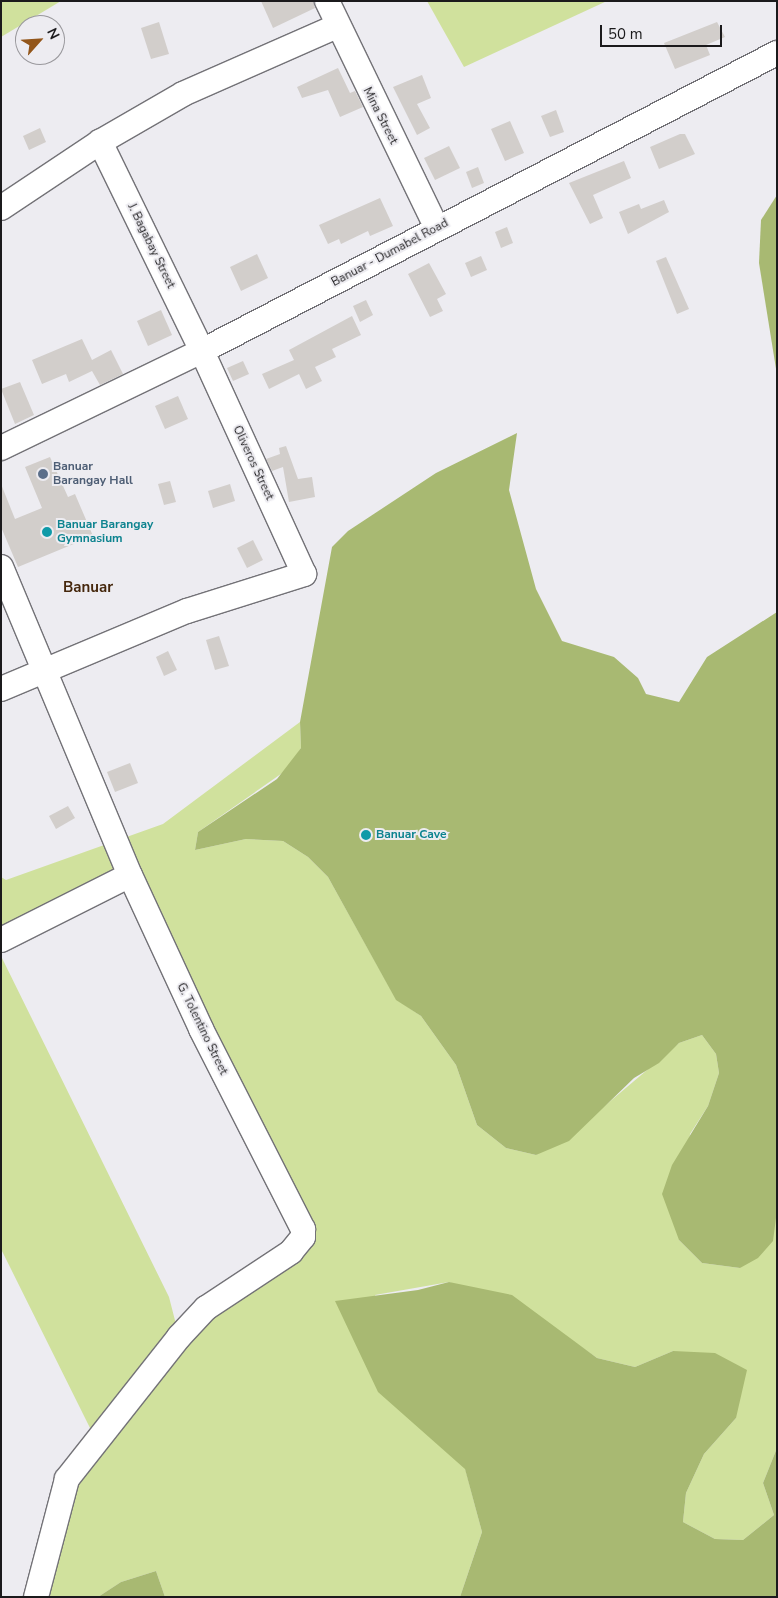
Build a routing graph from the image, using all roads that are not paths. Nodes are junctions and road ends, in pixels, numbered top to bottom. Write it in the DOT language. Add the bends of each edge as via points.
graph roads {
  1 [pos="327,1"];
  2 [pos="336,26"];
  3 [pos="777,53"];
  4 [pos="100,142"];
  5 [pos="1,208"];
  6 [pos="437,229"];
  7 [pos="202,351"];
  8 [pos="1,448"];
  9 [pos="1,566"];
  10 [pos="46,668"];
  11 [pos="1,690"];
  12 [pos="130,874"];
  13 [pos="1,940"];
  14 [pos="36,1597"];
  1 -- 2 [label="street, Mina Street"];
  2 -- 4 [label="street" via="183,94"];
  2 -- 6 [label="street, Mina Street"];
  3 -- 6 [label="street, Banuar - Dumabel Road"];
  4 -- 5 [label="street"];
  4 -- 7 [label="street, J. Bagabay Street"];
  6 -- 7 [label="street, Banuar - Dumabel Road"];
  7 -- 8 [label="street, Banuar - Dumabel Road"];
  7 -- 10 [label="street, Oliveros Street" via="304,574 187,611"];
  9 -- 10 [label="street, G. Tolentino Street"];
  10 -- 11 [label="street"];
  10 -- 12 [label="street, G. Tolentino Street"];
  12 -- 13 [label="street"];
  12 -- 14 [label="street, G. Tolentino Street" via="201,1029 303,1229 303,1237 291,1252 206,1308 179,1337 67,1479"];
}
